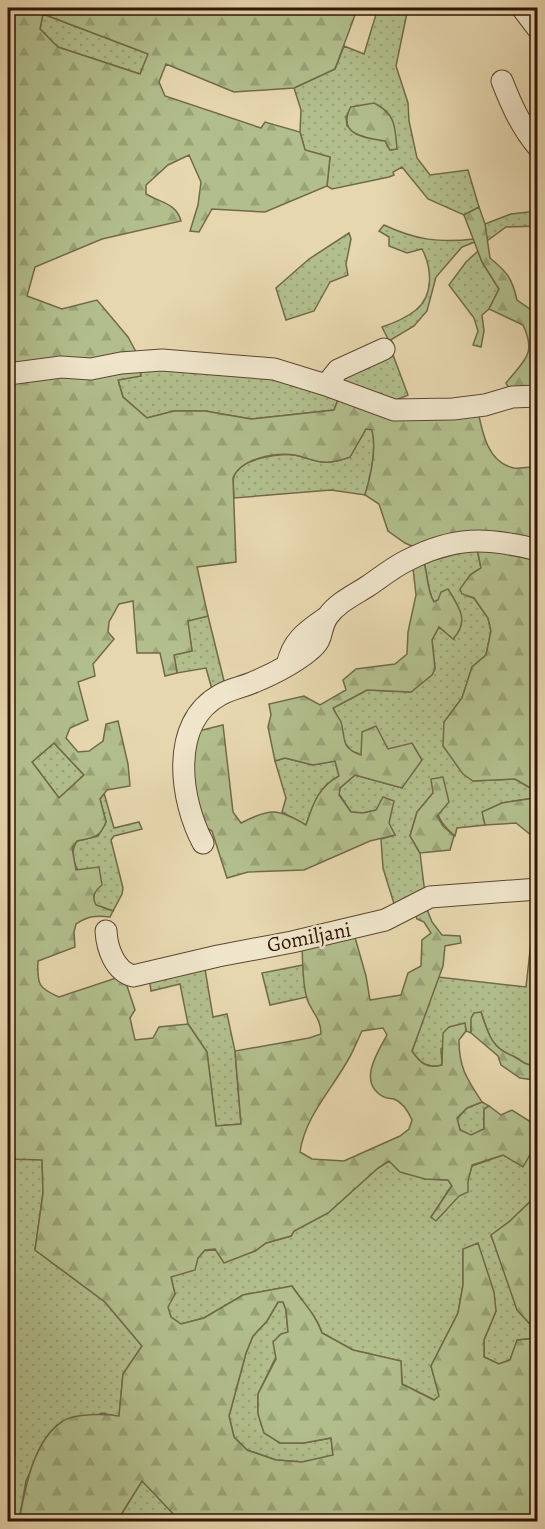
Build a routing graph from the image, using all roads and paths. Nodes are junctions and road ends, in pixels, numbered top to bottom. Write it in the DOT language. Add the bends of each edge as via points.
graph roads {
  1 [pos="522,8"];
  2 [pos="537,29"];
  3 [pos="502,81"];
  4 [pos="537,147"];
  5 [pos="384,348"];
  6 [pos="8,374"];
  7 [pos="326,385"];
  8 [pos="537,396"];
  9 [pos="537,550"];
  10 [pos="203,843"];
  11 [pos="537,889"];
  12 [pos="106,931"];
  1 -- 2 [label="street"];
  3 -- 4 [label="street"];
  5 -- 7 [label="street" via="338,370"];
  6 -- 7 [label="street" via="162,360 274,369"];
  7 -- 8 [label="street" via="394,410 453,409"];
  9 -- 10 [label="street" via="498,541 467,541 406,561 349,597 327,617 319,644 287,666 219,696 198,713 188,735 184,764 186,801"];
  11 -- 12 [label="street, Gomiljani" via="430,897 374,923 133,976 120,969"];
}
